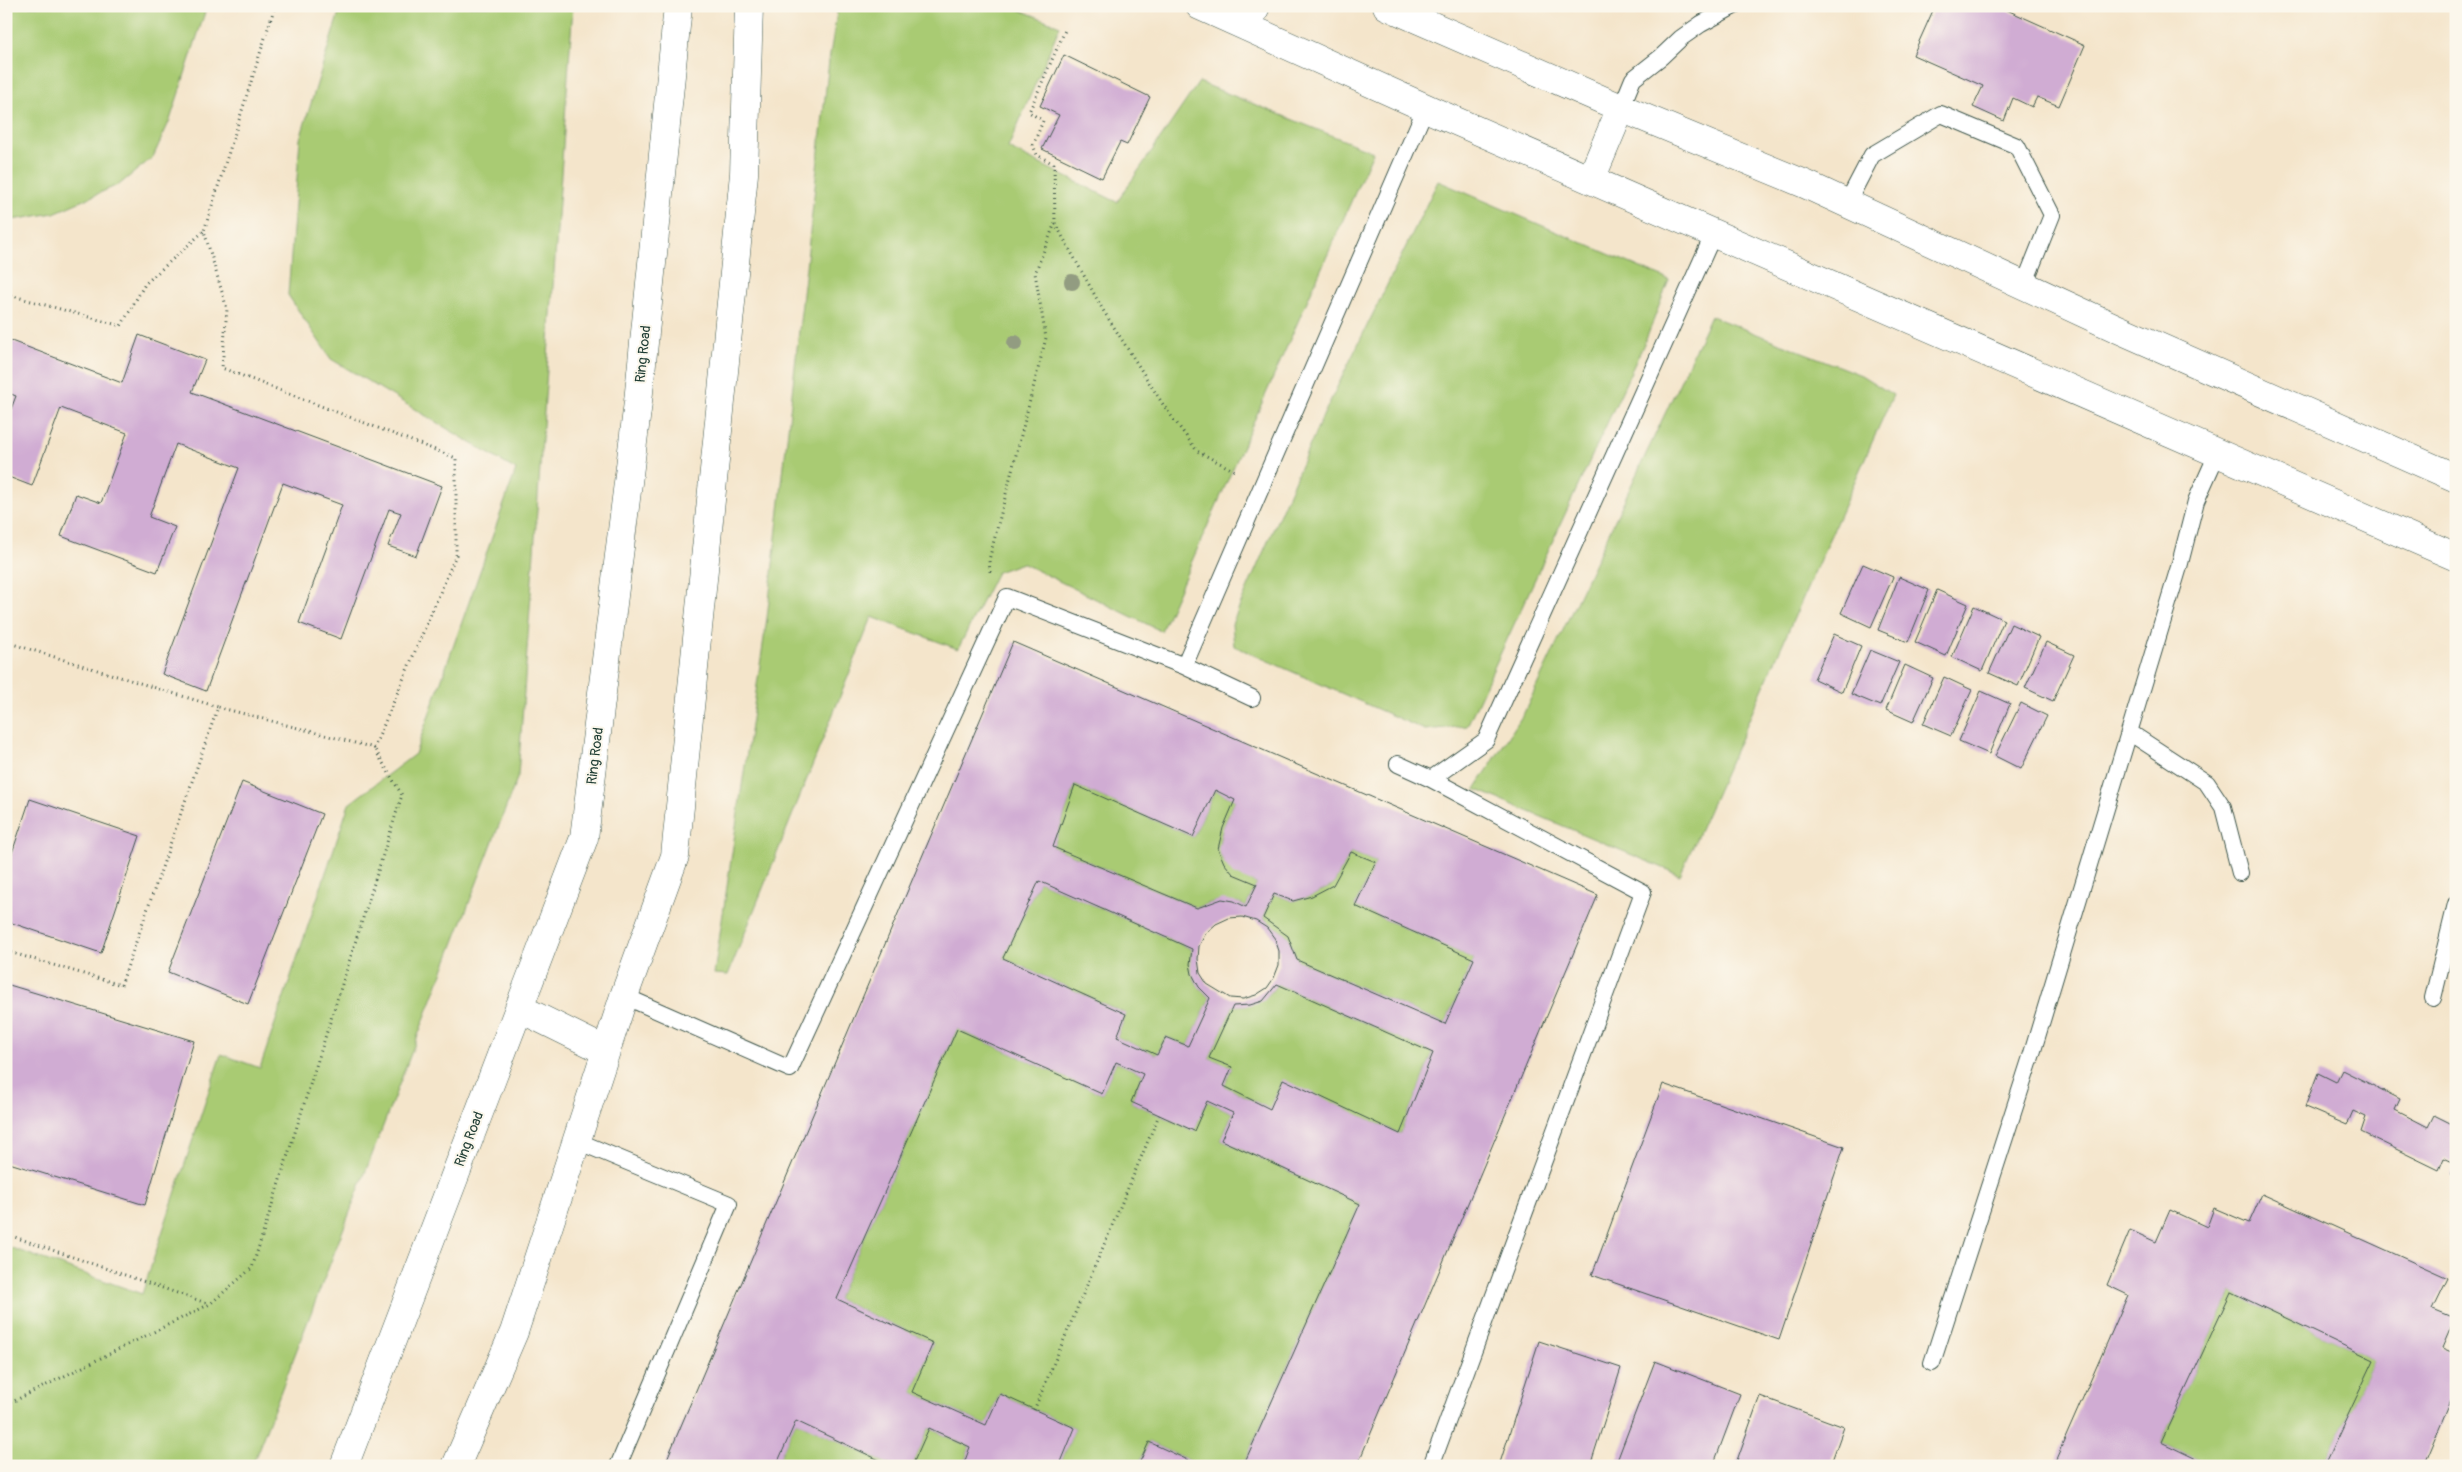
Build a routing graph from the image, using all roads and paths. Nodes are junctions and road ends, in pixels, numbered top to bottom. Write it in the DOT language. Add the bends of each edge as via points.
graph roads {
  1 [pos="275,6"];
  2 [pos="678,6"];
  3 [pos="1200,6"];
  4 [pos="1387,6"];
  5 [pos="1734,6"];
  6 [pos="751,9"];
  7 [pos="1251,17"];
  8 [pos="1066,28"];
  9 [pos="1426,107"];
  10 [pos="1621,108"];
  11 [pos="1591,179"];
  12 [pos="1847,203"];
  13 [pos="1055,223"];
  14 [pos="204,230"];
  15 [pos="1714,233"];
  16 [pos="2024,285"];
  17 [pos="6,294"];
  18 [pos="2218,452"];
  19 [pos="2456,478"];
  20 [pos="1262,485"];
  21 [pos="2456,557"];
  22 [pos="1007,597"];
  23 [pos="6,642"];
  24 [pos="1184,666"];
  25 [pos="1252,698"];
  26 [pos="218,707"];
  27 [pos="2129,732"];
  28 [pos="374,748"];
  29 [pos="1398,764"];
  30 [pos="1430,780"];
  31 [pos="2240,873"];
  32 [pos="2456,904"];
  33 [pos="6,951"];
  34 [pos="624,996"];
  35 [pos="2433,998"];
  36 [pos="519,1008"];
  37 [pos="606,1051"];
  38 [pos="1159,1115"];
  39 [pos="577,1141"];
  40 [pos="6,1234"];
  41 [pos="210,1304"];
  42 [pos="1932,1363"];
  43 [pos="6,1405"];
  44 [pos="1034,1410"];
  45 [pos="344,1466"];
  46 [pos="456,1466"];
  47 [pos="618,1466"];
  48 [pos="1431,1466"];
  1 -- 14 [label="path"];
  2 -- 36 [label="main road, Ring Road" via="638,402 584,838"];
  3 -- 7 [label="main road"];
  4 -- 10 [label="main road"];
  5 -- 10 [label="lane" via="1681,38 1633,79"];
  6 -- 34 [label="main road" via="744,174 676,856"];
  7 -- 9 [label="main road"];
  8 -- 13 [label="path" via="1029,112 1043,121 1032,145 1037,155 1054,164"];
  9 -- 11 [label="main road"];
  9 -- 20 [label="lane"];
  10 -- 11 [label="main road"];
  10 -- 12 [label="main road"];
  11 -- 15 [label="main road"];
  12 -- 16 [label="main road"];
  12 -- 16 [label="lane" via="1872,155 1941,114 2017,146 2052,215"];
  13 -- 20 [label="path" via="1103,310 1164,406 1198,450"];
  13 -- 22 [label="path" via="1035,273 1046,338 989,560 994,591"];
  14 -- 17 [label="path" via="145,284 121,326"];
  14 -- 28 [label="path" via="227,309 222,368 456,458 456,555"];
  15 -- 18 [label="main road"];
  15 -- 30 [label="lane" via="1486,740"];
  16 -- 19 [label="main road"];
  18 -- 21 [label="main road"];
  18 -- 27 [label="lane" via="2196,501"];
  20 -- 24 [label="lane"];
  22 -- 24 [label="lane"];
  22 -- 34 [label="lane" via="790,1069"];
  23 -- 26 [label="path"];
  24 -- 25 [label="lane"];
  26 -- 28 [label="path"];
  26 -- 33 [label="path" via="121,985"];
  27 -- 31 [label="lane" via="2207,783 2223,807"];
  27 -- 42 [label="lane" via="2030,1060"];
  28 -- 41 [label="path" via="402,795 252,1268"];
  29 -- 30 [label="lane"];
  30 -- 48 [label="lane" via="1643,892"];
  32 -- 35 [label="lane"];
  34 -- 37 [label="main road"];
  36 -- 37 [label="main road"];
  36 -- 45 [label="main road, Ring Road"];
  37 -- 39 [label="main road"];
  38 -- 44 [label="path"];
  39 -- 46 [label="main road" via="514,1332"];
  39 -- 47 [label="lane" via="729,1204"];
  40 -- 41 [label="path"];
  41 -- 43 [label="path"];
}
